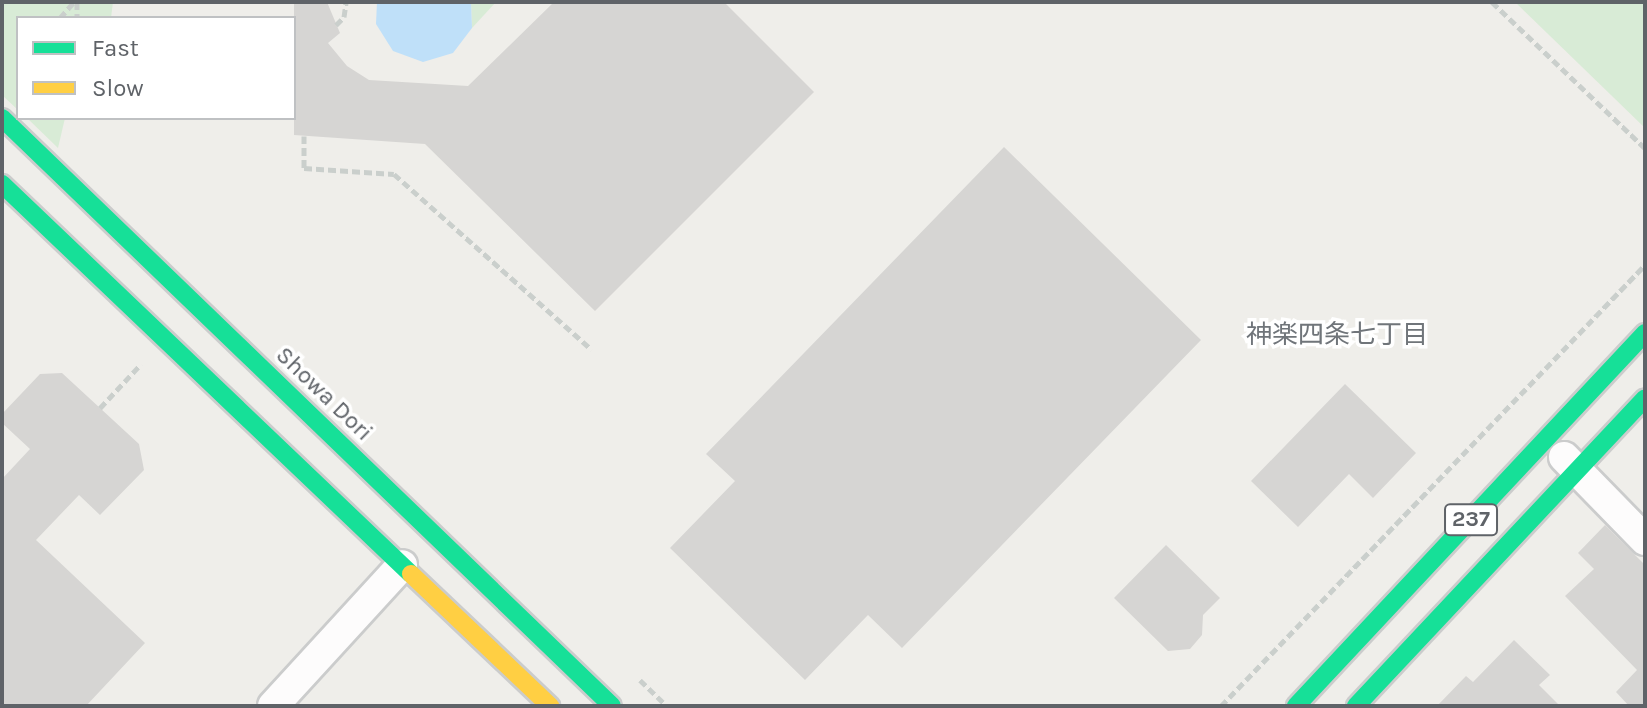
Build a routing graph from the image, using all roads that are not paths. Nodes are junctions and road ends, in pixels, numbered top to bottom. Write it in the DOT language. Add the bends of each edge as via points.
graph roads {
  1 [pos="2,118"];
  2 [pos="2,184"];
  3 [pos="1645,333"];
  4 [pos="1645,398"];
  5 [pos="1548,442"];
  6 [pos="1578,473"];
  7 [pos="1645,540"];
  8 [pos="402,565"];
  9 [pos="273,706"];
  10 [pos="550,706"];
  11 [pos="612,706"];
  12 [pos="1296,706"];
  13 [pos="1356,706"];
  1 -- 11 [label="main road, Showa Dori"];
  2 -- 8 [label="main road"];
  3 -- 5 [label="main road, 237"];
  4 -- 6 [label="main road, 237"];
  5 -- 6 [label="street"];
  5 -- 12 [label="main road, 237"];
  6 -- 7 [label="street"];
  6 -- 13 [label="main road, 237"];
  8 -- 9 [label="street"];
  8 -- 10 [label="main road"];
}
